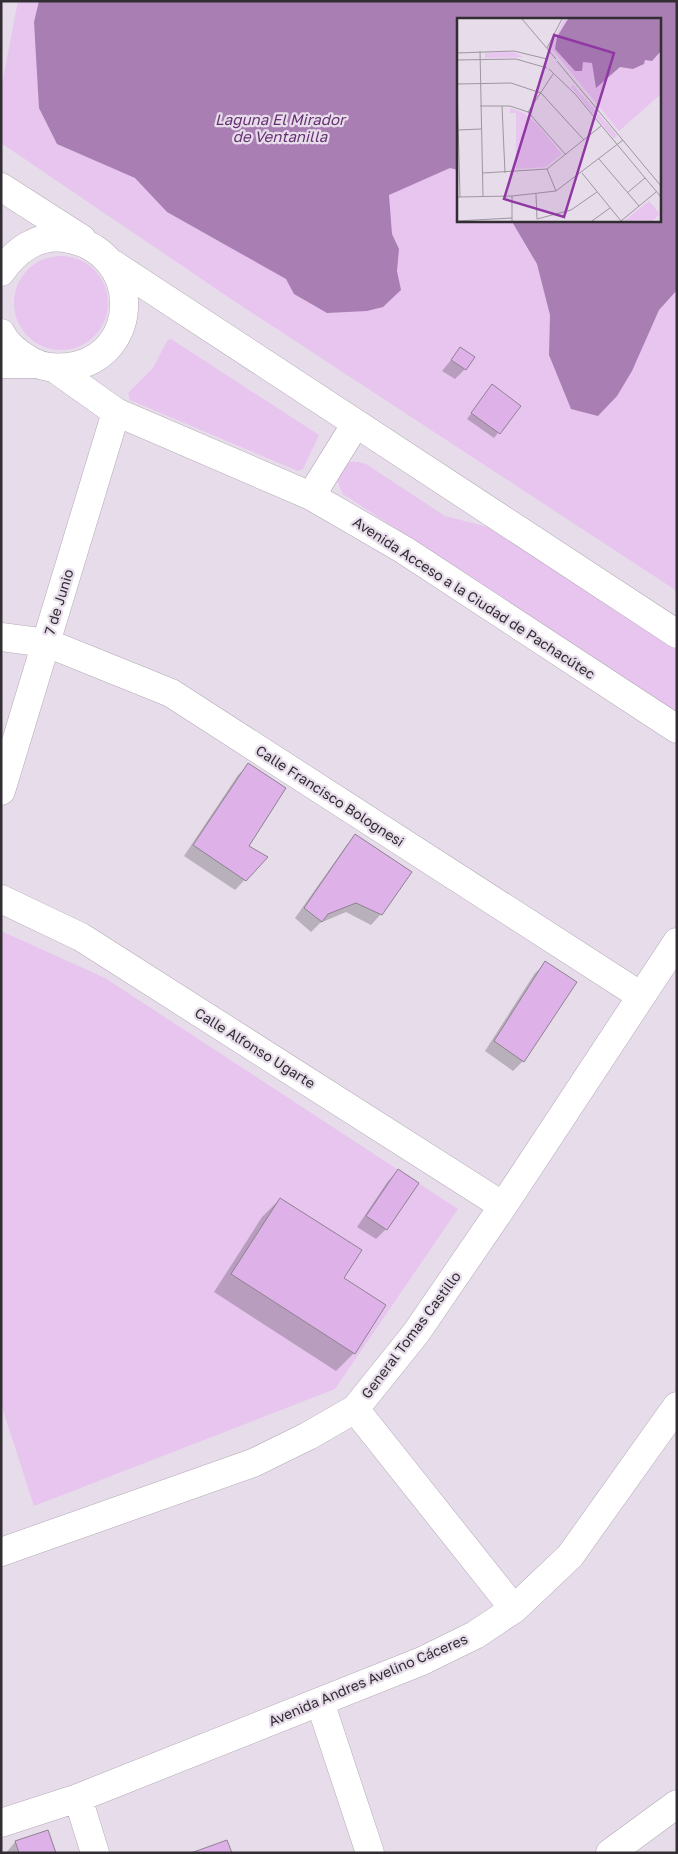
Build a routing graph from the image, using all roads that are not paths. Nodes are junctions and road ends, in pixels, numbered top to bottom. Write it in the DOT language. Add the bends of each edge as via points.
graph roads {
  1 [pos="1,187"];
  2 [pos="103,255"];
  3 [pos="4,259"];
  4 [pos="1,332"];
  5 [pos="1,364"];
  6 [pos="45,366"];
  7 [pos="116,412"];
  8 [pos="356,425"];
  9 [pos="311,496"];
  10 [pos="677,634"];
  11 [pos="1,637"];
  12 [pos="47,643"];
  13 [pos="677,729"];
  14 [pos="1,791"];
  15 [pos="1,899"];
  16 [pos="677,942"];
  17 [pos="641,996"];
  18 [pos="503,1206"];
  19 [pos="677,1406"];
  20 [pos="355,1409"];
  21 [pos="1,1552"];
  22 [pos="514,1609"];
  23 [pos="320,1702"];
  24 [pos="78,1798"];
  25 [pos="677,1804"];
  26 [pos="1,1823"];
  27 [pos="95,1853"];
  28 [pos="370,1853"];
  29 [pos="610,1853"];
  1 -- 2 [label="street"];
  2 -- 3 [label="street" via="76,239 58,237 23,248"];
  2 -- 6 [label="street" via="122,283 125,304 121,324 111,343 95,357 76,366"];
  2 -- 8 [label="street"];
  4 -- 6 [label="street, Avenida Acceso a la Ciudad de Pachacútec" via="18,354"];
  5 -- 6 [label="street"];
  6 -- 7 [label="street, Avenida Acceso a la Ciudad de Pachacútec"];
  7 -- 9 [label="street, Avenida Acceso a la Ciudad de Pachacútec"];
  7 -- 12 [label="street, 7 de Junio"];
  8 -- 9 [label="street"];
  8 -- 10 [label="street"];
  9 -- 13 [label="street, Avenida Acceso a la Ciudad de Pachacútec" via="404,550"];
  11 -- 12 [label="street, Calle Francisco Bolognesi"];
  12 -- 14 [label="street, 7 de Junio"];
  12 -- 17 [label="street, Calle Francisco Bolognesi" via="171,693"];
  15 -- 18 [label="street, Calle Alfonso Ugarte" via="81,937"];
  16 -- 17 [label="street, General Tomas Castillo"];
  17 -- 18 [label="street, General Tomas Castillo"];
  18 -- 20 [label="street, General Tomas Castillo" via="416,1333"];
  19 -- 22 [label="street, Avenida Andres Avelino Cáceres" via="570,1556"];
  20 -- 21 [label="street, General Tomas Castillo" via="253,1463"];
  20 -- 22 [label="street"];
  22 -- 23 [label="street, Avenida Andres Avelino Cáceres" via="475,1635 422,1661"];
  23 -- 24 [label="street, Avenida Andres Avelino Cáceres"];
  23 -- 28 [label="street"];
  24 -- 26 [label="street, Avenida Andres Avelino Cáceres"];
  24 -- 27 [label="street"];
  25 -- 29 [label="street"];
}
